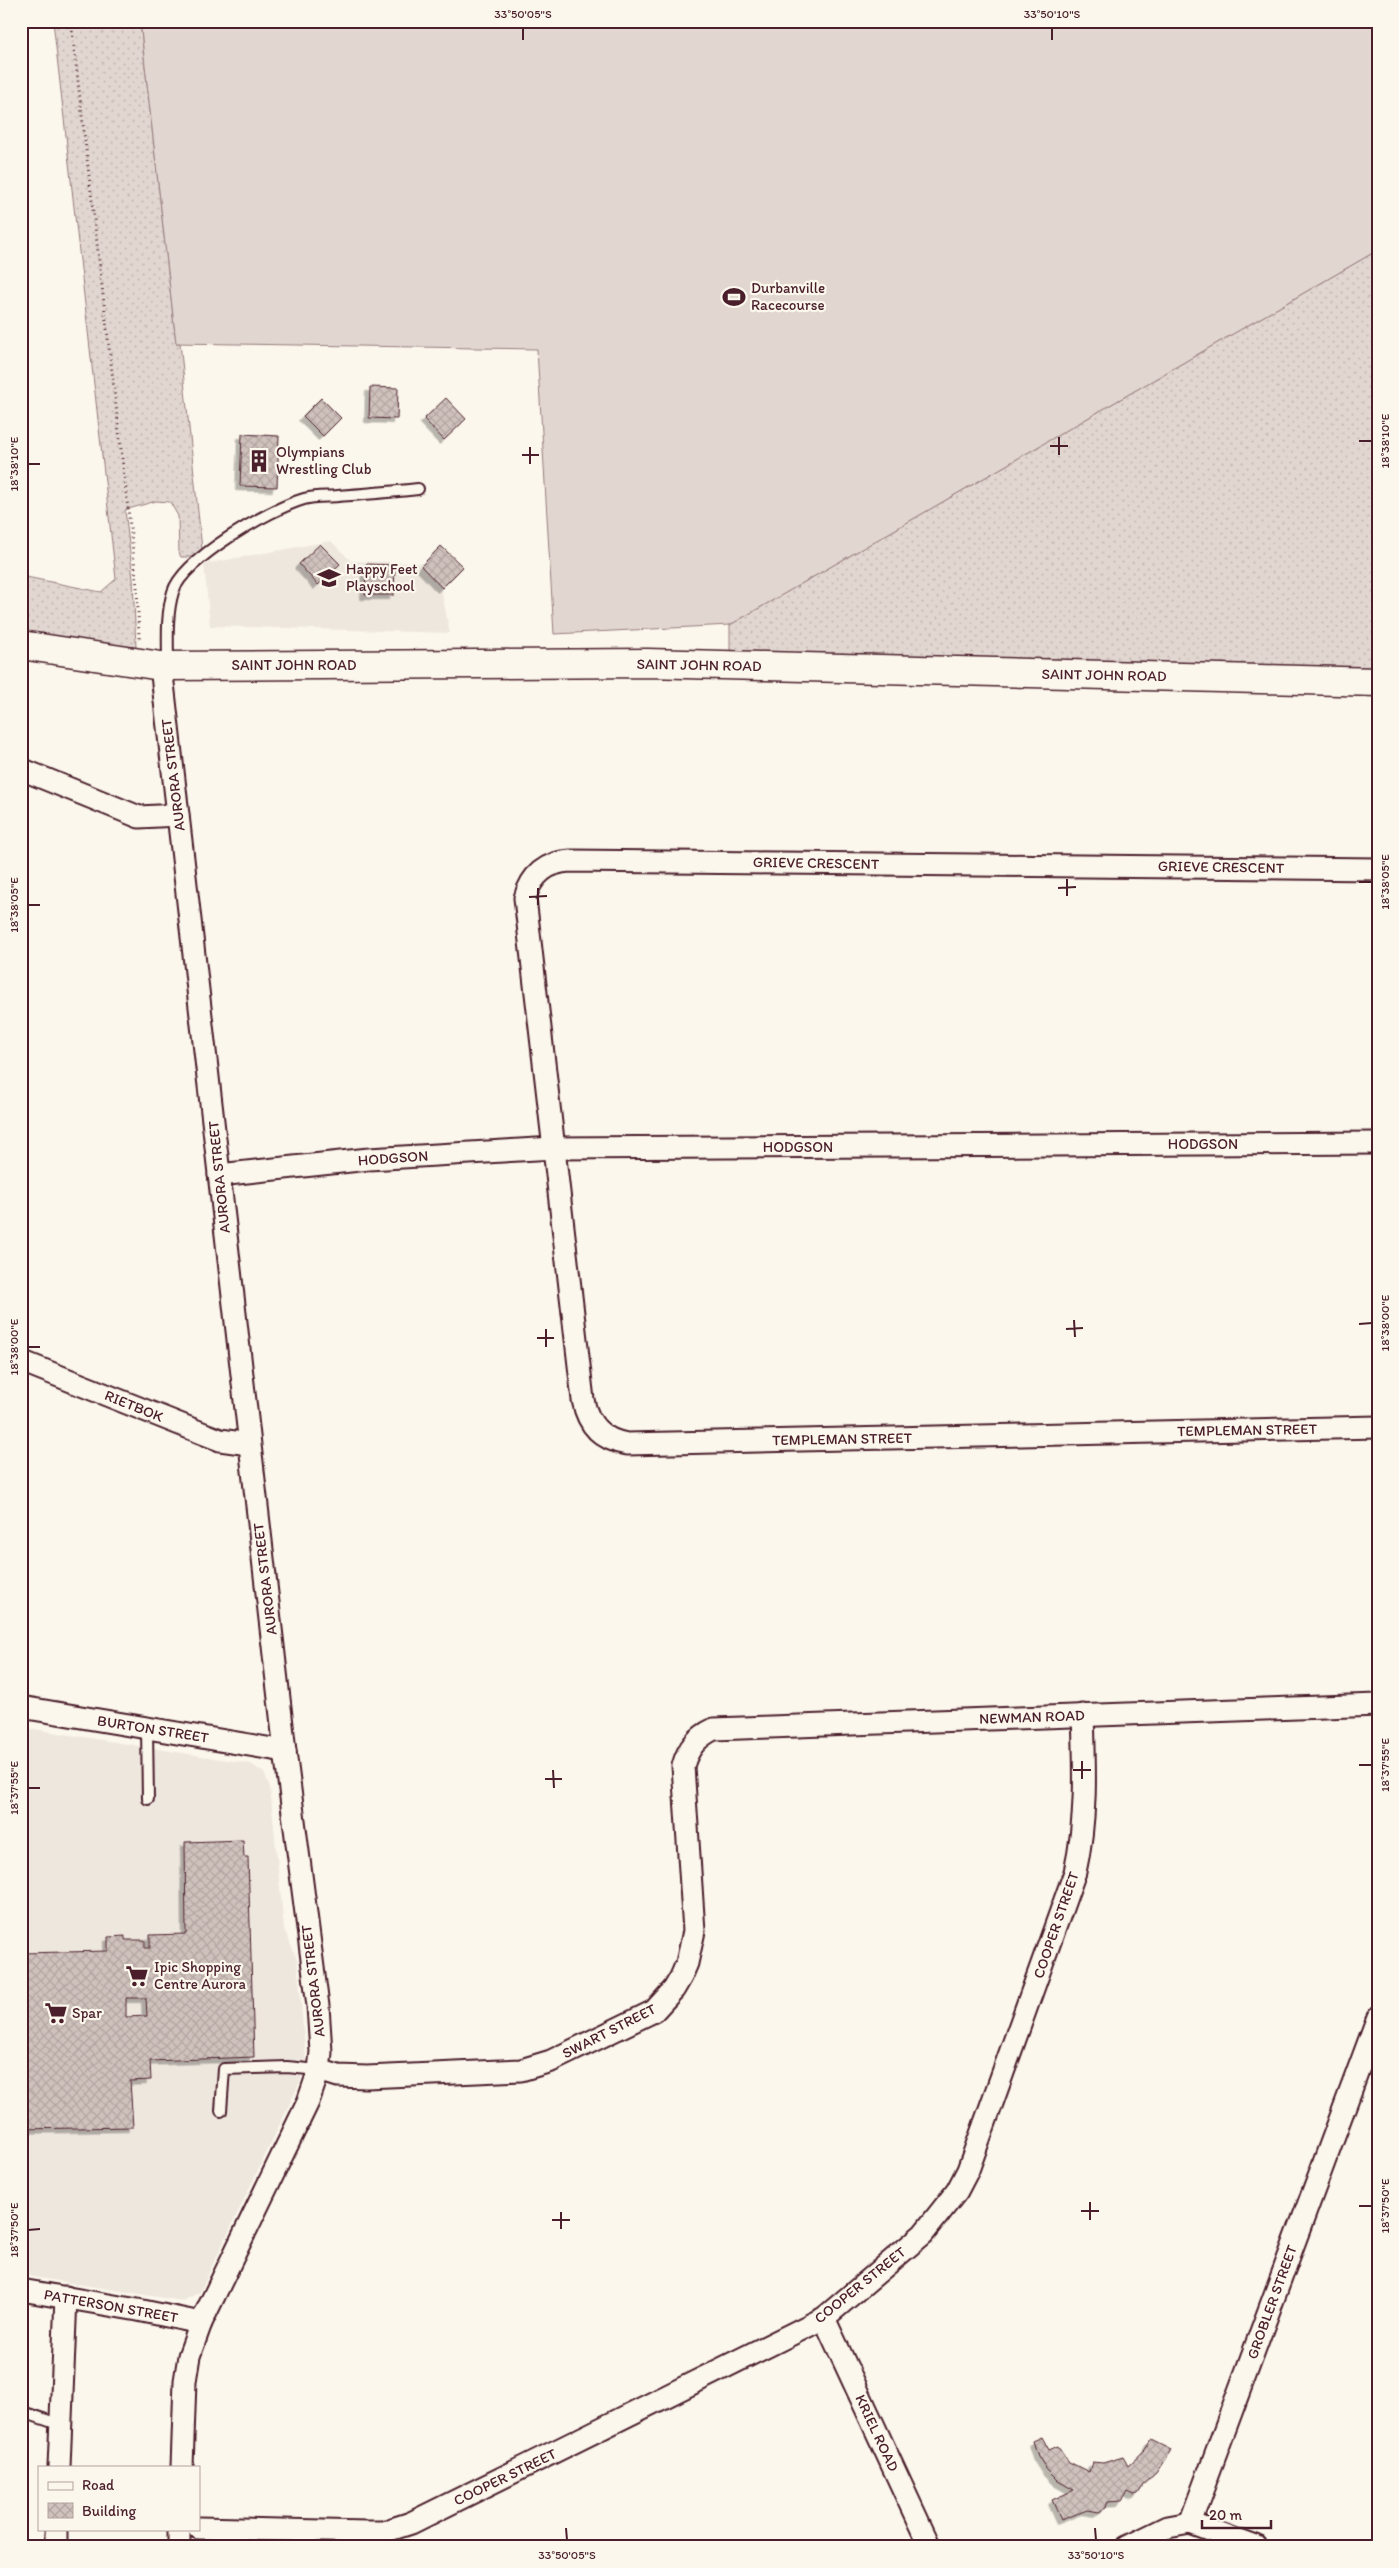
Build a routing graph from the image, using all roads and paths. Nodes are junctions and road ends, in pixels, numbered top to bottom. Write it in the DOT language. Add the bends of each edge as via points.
graph roads {
  1 [pos="71,21"];
  2 [pos="418,489"];
  3 [pos="21,645"];
  4 [pos="156,664"];
  5 [pos="1378,682"];
  6 [pos="21,769"];
  7 [pos="178,815"];
  8 [pos="1378,869"];
  9 [pos="1378,1143"];
  10 [pos="554,1148"];
  11 [pos="219,1175"];
  12 [pos="21,1361"];
  13 [pos="1378,1427"];
  14 [pos="249,1444"];
  15 [pos="1378,1705"];
  16 [pos="21,1708"];
  17 [pos="1084,1715"];
  18 [pos="147,1728"];
  19 [pos="692,1745"];
  20 [pos="285,1751"];
  21 [pos="148,1799"];
  22 [pos="1378,2016"];
  23 [pos="319,2070"];
  24 [pos="221,2111"];
  25 [pos="21,2290"];
  26 [pos="66,2298"];
  27 [pos="824,2318"];
  28 [pos="201,2323"];
  29 [pos="26,2413"];
  30 [pos="61,2425"];
  31 [pos="59,2466"];
  32 [pos="182,2466"];
  33 [pos="1190,2523"];
  34 [pos="200,2528"];
  35 [pos="56,2530"];
  36 [pos="179,2530"];
  37 [pos="56,2547"];
  38 [pos="179,2547"];
  39 [pos="930,2547"];
  40 [pos="1127,2547"];
  41 [pos="1256,2547"];
  1 -- 4 [label="path" via="137,586"];
  2 -- 4 [label="lane" via="304,499 270,513 230,537 198,559 180,578 173,592"];
  3 -- 4 [label="main road, SAINT JOHN ROAD"];
  4 -- 5 [label="main road, SAINT JOHN ROAD" via="647,663"];
  4 -- 7 [label="street, AURORA STREET"];
  6 -- 7 [label="street" via="139,817"];
  7 -- 11 [label="street, AURORA STREET"];
  8 -- 10 [label="street, GRIEVE CRESCENT" via="560,861 534,877 525,898"];
  9 -- 10 [label="street, HODGSON"];
  10 -- 11 [label="street, HODGSON" via="369,1159"];
  10 -- 13 [label="street, TEMPLEMAN STREET" via="585,1409 601,1434 618,1442"];
  11 -- 14 [label="street, AURORA STREET"];
  12 -- 14 [label="street, RIETBOK" via="220,1440"];
  14 -- 20 [label="street, AURORA STREET"];
  15 -- 17 [label="street, NEWMAN ROAD"];
  16 -- 18 [label="street, BURTON STREET"];
  17 -- 19 [label="street, NEWMAN ROAD" via="723,1727 706,1733"];
  17 -- 27 [label="street, COOPER STREET" via="1086,1792 1081,1847 1075,1872 968,2170 957,2191 923,2234"];
  18 -- 20 [label="street, BURTON STREET"];
  18 -- 21 [label="lane"];
  19 -- 23 [label="street, SWART STREET" via="683,1766 682,1778 694,1931 692,1947 674,1989 654,2011 551,2061 522,2070 367,2077 338,2076"];
  20 -- 23 [label="street, AURORA STREET" via="318,2006"];
  22 -- 33 [label="street, GROBLER STREET"];
  23 -- 24 [label="lane" via="287,2067 224,2069"];
  23 -- 28 [label="street, AURORA STREET" via="308,2102"];
  25 -- 26 [label="street, PATTERSON STREET"];
  26 -- 28 [label="street, PATTERSON STREET"];
  26 -- 30 [label="street"];
  27 -- 34 [label="street, COOPER STREET" via="397,2528 367,2532"];
  27 -- 39 [label="street, KRIEL ROAD"];
  28 -- 32 [label="street, AURORA STREET" via="189,2356 185,2381"];
  29 -- 30 [label="lane"];
  30 -- 31 [label="street"];
  33 -- 40 [label="street" via="1168,2527"];
  33 -- 41 [label="street"];
  35 -- 37 [label="street"];
  36 -- 38 [label="street"];
}
